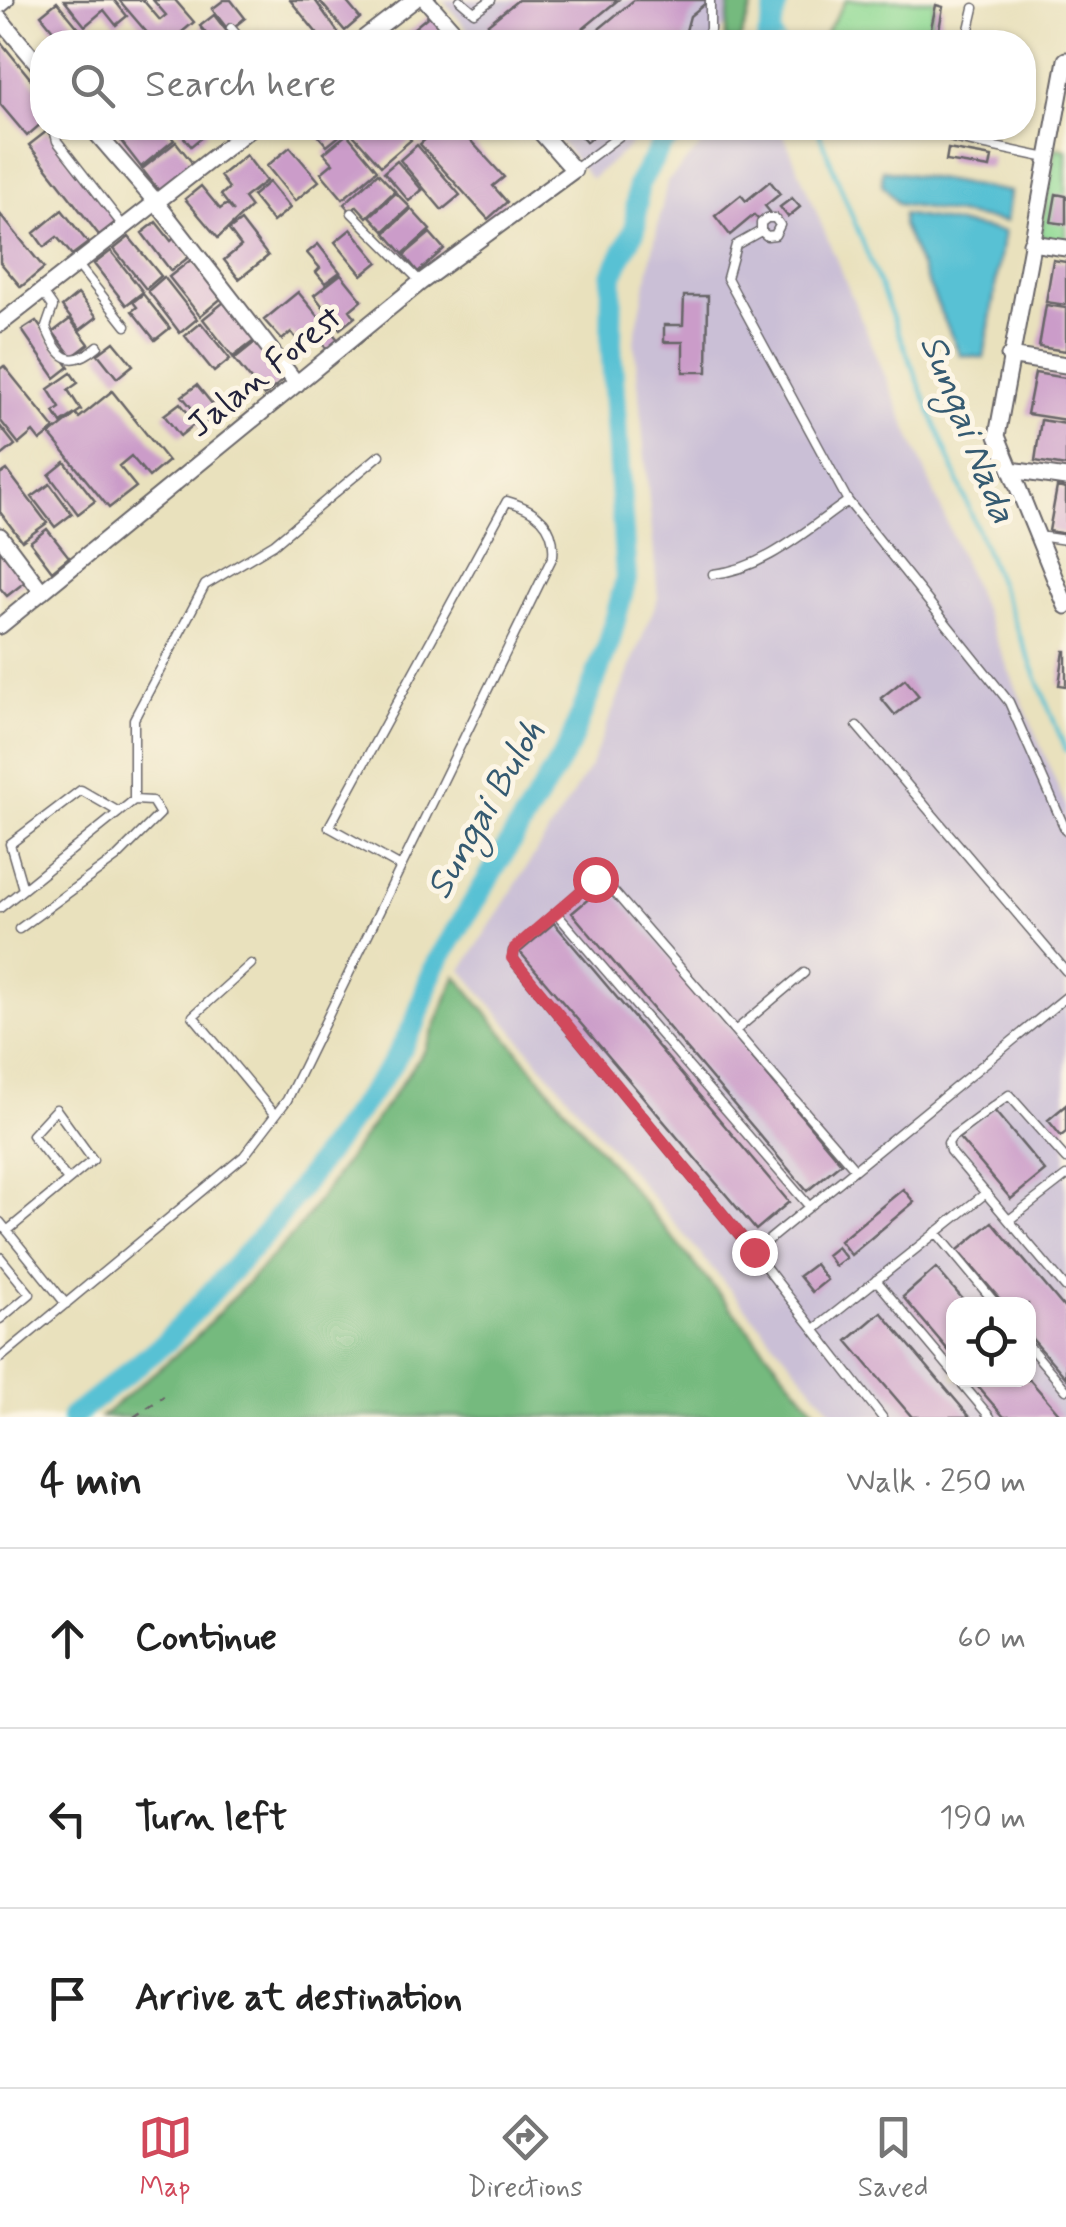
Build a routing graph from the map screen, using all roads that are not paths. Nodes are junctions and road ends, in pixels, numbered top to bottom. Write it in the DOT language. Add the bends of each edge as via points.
graph roads {
  1 [pos="6,0"];
  2 [pos="414,0"];
  3 [pos="426,0"];
  4 [pos="460,0"];
  5 [pos="492,0"];
  6 [pos="710,0"];
  7 [pos="0,5"];
  8 [pos="974,8"];
  9 [pos="0,19"];
  10 [pos="375,30"];
  11 [pos="452,30"];
  12 [pos="710,30"];
  13 [pos="969,30"];
  14 [pos="30,55"];
  15 [pos="1066,60"];
  16 [pos="1063,95"];
  17 [pos="56,140"];
  18 [pos="102,140"];
  19 [pos="236,140"];
  20 [pos="547,140"];
  21 [pos="614,140"];
  22 [pos="962,140"];
  23 [pos="1047,158"];
  24 [pos="574,170"];
  25 [pos="156,202"];
  26 [pos="352,213"];
  27 [pos="124,227"];
  28 [pos="761,230"];
  29 [pos="1031,242"];
  30 [pos="1066,248"];
  31 [pos="77,264"];
  32 [pos="422,282"];
  33 [pos="42,291"];
  34 [pos="0,324"];
  35 [pos="126,326"];
  36 [pos="98,346"];
  37 [pos="1009,356"];
  38 [pos="1066,365"];
  39 [pos="298,384"];
  40 [pos="380,454"];
  41 [pos="1011,470"];
  42 [pos="1066,478"];
  43 [pos="848,501"];
  44 [pos="0,536"];
  45 [pos="1038,536"];
  46 [pos="1066,540"];
  47 [pos="713,574"];
  48 [pos="42,592"];
  49 [pos="1065,601"];
  50 [pos="0,626"];
  51 [pos="857,726"];
  52 [pos="134,800"];
  53 [pos="119,812"];
  54 [pos="1066,831"];
  55 [pos="401,866"];
  56 [pos="23,890"];
  57 [pos="0,908"];
  58 [pos="556,913"];
  59 [pos="19,929"];
  60 [pos="251,964"];
  61 [pos="1066,972"];
  62 [pos="804,974"];
  63 [pos="1066,997"];
  64 [pos="735,1031"];
  65 [pos="275,1115"];
  66 [pos="1064,1152"];
  67 [pos="854,1168"];
  68 [pos="1066,1176"];
  69 [pos="68,1180"];
  70 [pos="986,1193"];
  71 [pos="809,1206"];
  72 [pos="1009,1220"];
  73 [pos="0,1222"];
  74 [pos="7,1231"];
  75 [pos="936,1232"];
  76 [pos="754,1252"];
  77 [pos="0,1256"];
  78 [pos="876,1280"];
  79 [pos="1066,1288"];
  80 [pos="990,1297"];
  81 [pos="66,1304"];
  82 [pos="0,1319"];
  83 [pos="815,1329"];
  84 [pos="1036,1354"];
  85 [pos="0,1358"];
  86 [pos="946,1363"];
  87 [pos="965,1387"];
  88 [pos="1066,1390"];
  89 [pos="882,1417"];
  90 [pos="990,1417"];
  1 -- 7 [label="street"];
  2 -- 10 [label="street"];
  3 -- 11 [label="street"];
  4 -- 5 [label="lane" via="474,12"];
  6 -- 12 [label="lane"];
  8 -- 13 [label="lane"];
  9 -- 14 [label="street"];
  15 -- 16 [label="street"];
  16 -- 23 [label="street"];
  17 -- 27 [label="lane"];
  18 -- 25 [label="street"];
  19 -- 25 [label="street"];
  20 -- 24 [label="street"];
  21 -- 24 [label="lane"];
  22 -- 23 [label="lane"];
  23 -- 29 [label="street"];
  24 -- 32 [label="street, Jalan Forest"];
  25 -- 27 [label="street"];
  25 -- 39 [label="street"];
  26 -- 32 [label="lane"];
  27 -- 31 [label="street"];
  28 -- 43 [label="lane" via="736,245 727,278"];
  29 -- 30 [label="street"];
  29 -- 37 [label="street"];
  31 -- 33 [label="street"];
  31 -- 35 [label="lane"];
  32 -- 39 [label="street, Jalan Forest"];
  33 -- 34 [label="street"];
  33 -- 36 [label="lane" via="53,309 46,327 64,357 80,360"];
  37 -- 38 [label="street"];
  37 -- 41 [label="street" via="997,436"];
  39 -- 48 [label="street, Jalan Forest"];
  40 -- 52 [label="lane" via="274,544 205,585 134,720"];
  41 -- 42 [label="street"];
  41 -- 45 [label="street"];
  43 -- 47 [label="lane" via="769,556 736,572"];
  43 -- 54 [label="lane" via="1009,702"];
  44 -- 48 [label="street"];
  45 -- 46 [label="lane"];
  45 -- 49 [label="street"];
  48 -- 50 [label="street, Jalan Forest"];
  51 -- 61 [label="lane"];
  52 -- 53 [label="lane"];
  52 -- 59 [label="lane" via="152,801 160,814 117,857"];
  53 -- 56 [label="lane"];
  53 -- 56 [label="lane" via="81,790 10,844"];
  55 -- 55 [label="lane" via="329,827 507,501 541,517 552,532 553,556"];
  55 -- 65 [label="lane"];
  56 -- 57 [label="lane"];
  58 -- 64 [label="lane" via="592,881 603,880"];
  58 -- 71 [label="lane"];
  58 -- 76 [label="lane" via="512,958"];
  60 -- 65 [label="lane" via="194,1016"];
  62 -- 64 [label="lane"];
  63 -- 67 [label="lane"];
  64 -- 67 [label="lane"];
  65 -- 81 [label="lane" via="244,1156"];
  66 -- 70 [label="lane" via="1015,1098 1005,1096 948,1143"];
  67 -- 71 [label="lane"];
  68 -- 72 [label="lane"];
  69 -- 69 [label="lane" via="93,1160 56,1109 32,1134"];
  69 -- 74 [label="lane"];
  70 -- 72 [label="lane"];
  70 -- 75 [label="lane"];
  71 -- 76 [label="lane"];
  72 -- 79 [label="lane"];
  73 -- 74 [label="lane"];
  74 -- 81 [label="lane"];
  75 -- 78 [label="lane"];
  75 -- 80 [label="lane"];
  76 -- 83 [label="lane"];
  77 -- 82 [label="lane" via="30,1294"];
  78 -- 83 [label="lane"];
  78 -- 86 [label="lane"];
  81 -- 85 [label="lane"];
  83 -- 89 [label="lane"];
  84 -- 88 [label="lane"];
  87 -- 90 [label="lane"];
}
